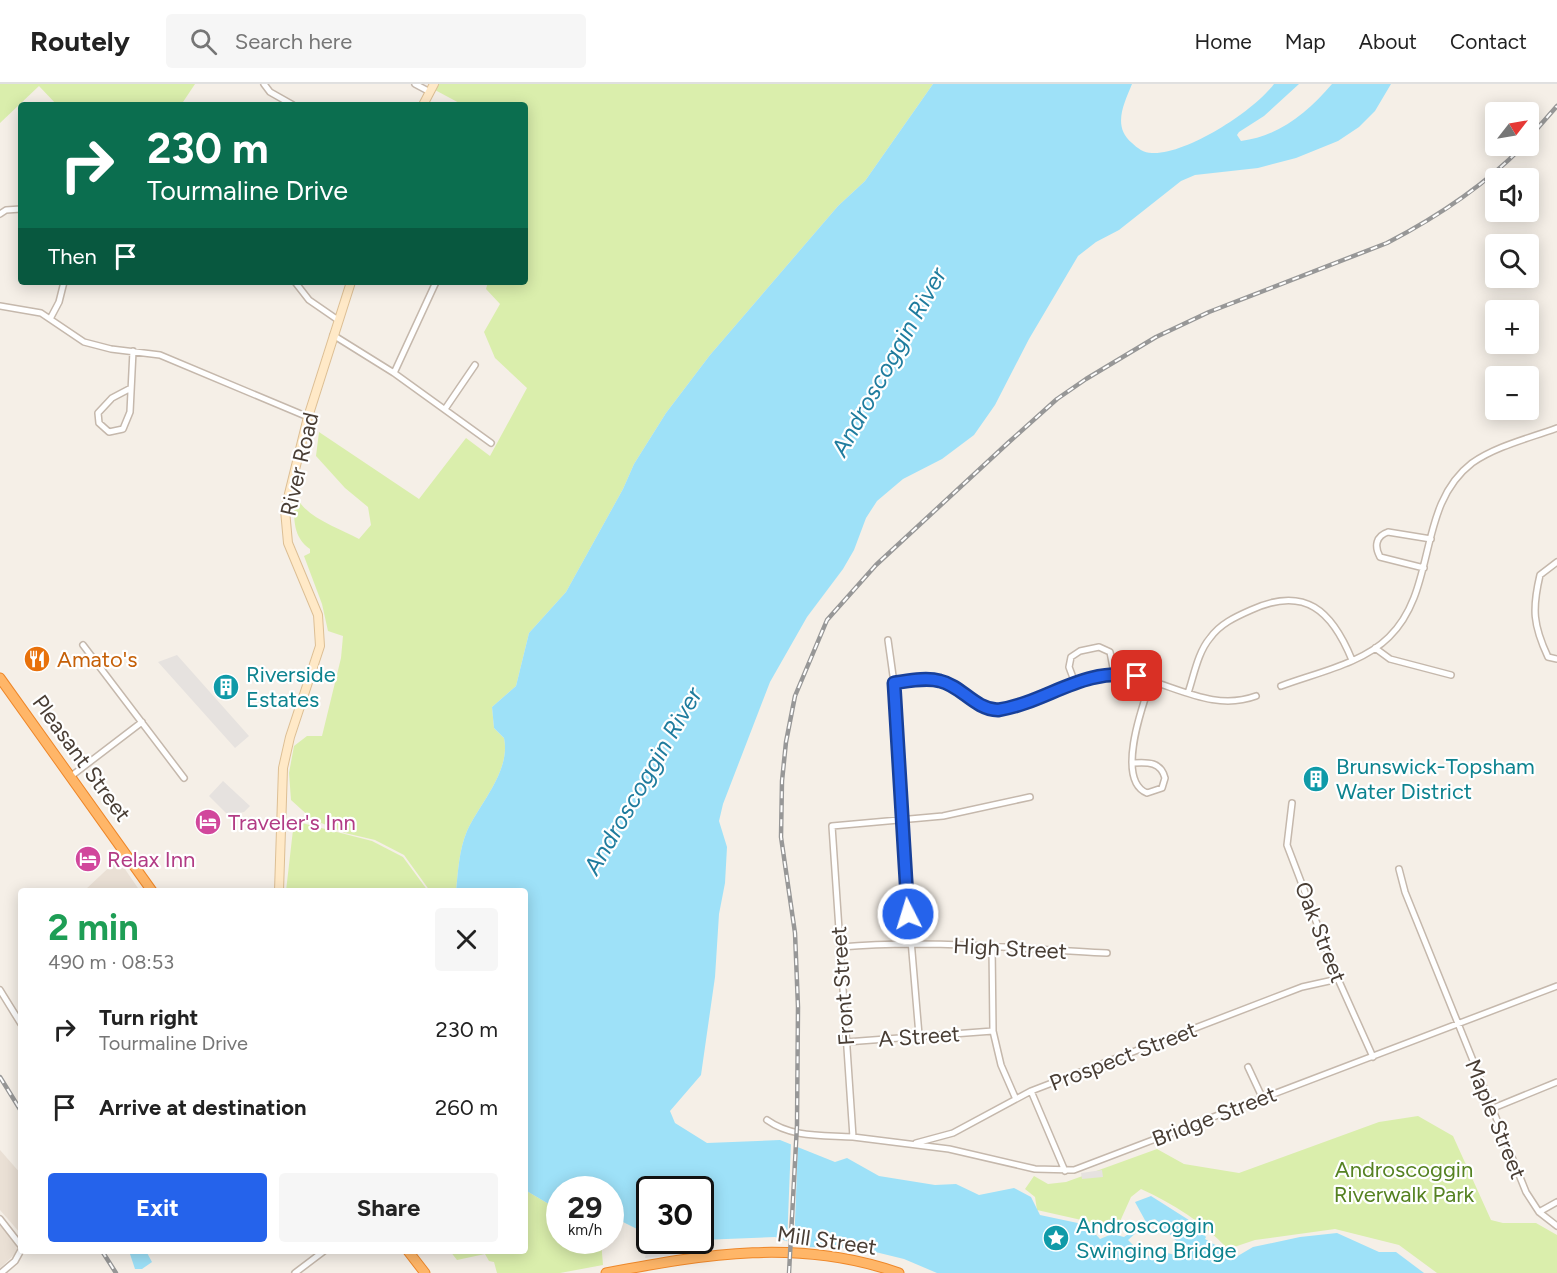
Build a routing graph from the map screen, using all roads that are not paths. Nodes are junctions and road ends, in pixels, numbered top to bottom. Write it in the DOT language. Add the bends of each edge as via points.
graph roads {
  1 [pos="264,84"];
  2 [pos="415,84"];
  3 [pos="432,88"];
  4 [pos="288,102"];
  5 [pos="425,102"];
  6 [pos="18,209"];
  7 [pos="0,214"];
  8 [pos="63,285"];
  9 [pos="297,285"];
  10 [pos="350,285"];
  11 [pos="435,285"];
  12 [pos="0,306"];
  13 [pos="50,320"];
  14 [pos="338,320"];
  15 [pos="333,335"];
  16 [pos="133,351"];
  17 [pos="475,365"];
  18 [pos="394,373"];
  19 [pos="131,388"];
  20 [pos="445,409"];
  21 [pos="308,417"];
  22 [pos="1557,428"];
  23 [pos="491,443"];
  24 [pos="1431,539"];
  25 [pos="1557,562"];
  26 [pos="1424,568"];
  27 [pos="888,640"];
  28 [pos="83,645"];
  29 [pos="1375,648"];
  30 [pos="1557,659"];
  31 [pos="1352,660"];
  32 [pos="1114,673"];
  33 [pos="1451,675"];
  34 [pos="0,678"];
  35 [pos="1151,681"];
  36 [pos="894,683"];
  37 [pos="1075,683"];
  38 [pos="1281,686"];
  39 [pos="1188,693"];
  40 [pos="1256,696"];
  41 [pos="142,722"];
  42 [pos="1134,763"];
  43 [pos="70,777"];
  44 [pos="184,778"];
  45 [pos="1030,797"];
  46 [pos="1292,803"];
  47 [pos="901,821"];
  48 [pos="1399,869"];
  49 [pos="150,888"];
  50 [pos="279,888"];
  51 [pos="911,944"];
  52 [pos="992,945"];
  53 [pos="841,947"];
  54 [pos="1107,953"];
  55 [pos="1338,978"];
  56 [pos="1557,986"];
  57 [pos="0,990"];
  58 [pos="18,1019"];
  59 [pos="1457,1024"];
  60 [pos="993,1031"];
  61 [pos="919,1035"];
  62 [pos="846,1042"];
  63 [pos="1373,1057"];
  64 [pos="1248,1067"];
  65 [pos="1557,1082"];
  66 [pos="1031,1091"];
  67 [pos="1015,1097"];
  68 [pos="1262,1098"];
  69 [pos="1491,1109"];
  70 [pos="767,1120"];
  71 [pos="853,1137"];
  72 [pos="914,1144"];
  73 [pos="1065,1171"];
  74 [pos="1557,1203"];
  75 [pos="1539,1212"];
  76 [pos="0,1219"];
  77 [pos="1557,1226"];
  78 [pos="18,1244"];
  79 [pos="18,1254"];
  80 [pos="320,1254"];
  81 [pos="410,1254"];
  82 [pos="630,1271"];
  83 [pos="1,1273"];
  84 [pos="295,1273"];
  85 [pos="424,1273"];
  86 [pos="606,1273"];
  87 [pos="898,1273"];
  1 -- 4 [label="street"];
  2 -- 3 [label="street"];
  3 -- 5 [label="street"];
  6 -- 7 [label="street"];
  8 -- 13 [label="street"];
  9 -- 14 [label="street" via="309,300"];
  10 -- 14 [label="street, River Road"];
  11 -- 18 [label="street"];
  12 -- 13 [label="street" via="41,313"];
  13 -- 16 [label="street" via="84,342"];
  14 -- 15 [label="street, River Road"];
  15 -- 18 [label="street"];
  15 -- 21 [label="street, River Road"];
  16 -- 19 [label="street"];
  16 -- 21 [label="street" via="160,355"];
  17 -- 20 [label="street"];
  18 -- 20 [label="street"];
  19 -- 19 [label="street" via="127,425 117,433 110,432 99,423 99,413 112,398"];
  20 -- 23 [label="street"];
  21 -- 50 [label="street, River Road" via="290,485 285,526 293,558 318,615 320,646 283,768"];
  22 -- 24 [label="street" via="1482,458 1464,471 1446,492"];
  24 -- 26 [label="street"];
  24 -- 26 [label="street" via="1388,532 1376,544 1380,556"];
  25 -- 30 [label="street" via="1540,575 1533,604 1537,633 1548,657"];
  26 -- 29 [label="street" via="1403,621"];
  27 -- 36 [label="street"];
  28 -- 41 [label="street"];
  29 -- 31 [label="street"];
  29 -- 33 [label="street" via="1390,659"];
  31 -- 38 [label="street"];
  31 -- 39 [label="street" via="1340,632 1321,610 1296,600 1271,602 1226,622 1213,634 1204,647"];
  32 -- 35 [label="street"];
  32 -- 37 [label="street"];
  32 -- 37 [label="street" via="1110,652 1099,647 1080,651 1071,657 1069,667"];
  34 -- 43 [label="highway, Pleasant Street"];
  35 -- 39 [label="street"];
  35 -- 42 [label="street" via="1134,735"];
  36 -- 37 [label="street" via="944,681 984,708 998,710"];
  36 -- 47 [label="street"];
  39 -- 40 [label="street" via="1234,702"];
  41 -- 43 [label="street"];
  41 -- 44 [label="street"];
  42 -- 42 [label="street" via="1139,789 1153,794 1162,788 1165,778 1161,768 1152,763"];
  43 -- 49 [label="highway, Pleasant Street"];
  45 -- 47 [label="street"];
  46 -- 55 [label="street, Oak Street" via="1287,845"];
  47 -- 51 [label="street"];
  47 -- 53 [label="street, Front Street" via="832,826"];
  48 -- 59 [label="street, Maple Street"];
  51 -- 52 [label="street, High Street"];
  51 -- 53 [label="street, High Street"];
  51 -- 61 [label="street"];
  52 -- 54 [label="street, High Street"];
  52 -- 60 [label="street"];
  53 -- 62 [label="street, Front Street"];
  55 -- 63 [label="street, Oak Street"];
  55 -- 66 [label="street, Prospect Street" via="1302,987"];
  56 -- 59 [label="street, Bridge Street"];
  57 -- 58 [label="street"];
  59 -- 63 [label="street, Bridge Street"];
  59 -- 69 [label="street, Maple Street"];
  60 -- 61 [label="street, A Street"];
  60 -- 67 [label="street" via="1001,1065"];
  61 -- 62 [label="street, A Street"];
  62 -- 71 [label="street, Front Street"];
  63 -- 68 [label="street, Bridge Street"];
  64 -- 68 [label="street"];
  65 -- 69 [label="street"];
  66 -- 67 [label="street, Prospect Street"];
  66 -- 73 [label="street"];
  67 -- 72 [label="street, Prospect Street" via="960,1130"];
  68 -- 73 [label="street, Bridge Street"];
  69 -- 75 [label="street, Maple Street" via="1526,1192"];
  70 -- 71 [label="street" via="798,1134"];
  71 -- 72 [label="street, Bridge Street"];
  72 -- 73 [label="street, Bridge Street" via="1035,1169"];
  74 -- 75 [label="street"];
  75 -- 77 [label="street"];
  76 -- 78 [label="street"];
  79 -- 83 [label="street"];
  80 -- 84 [label="street"];
  81 -- 85 [label="highway"];
  82 -- 86 [label="highway, Mill Street"];
  82 -- 87 [label="highway, Mill Street" via="698,1256 763,1251 806,1252"];
}
